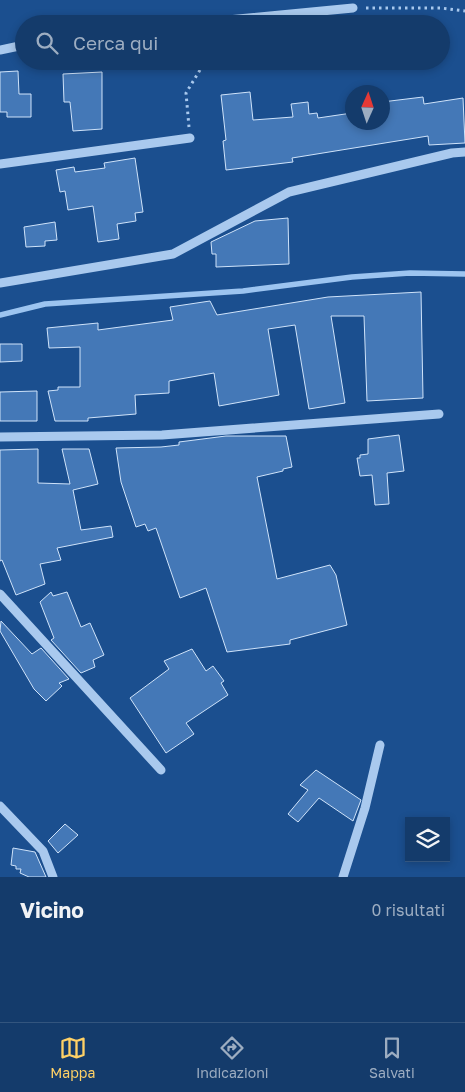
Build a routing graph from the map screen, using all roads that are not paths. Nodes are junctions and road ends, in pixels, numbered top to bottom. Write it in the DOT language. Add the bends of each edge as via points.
graph roads {
  1 [pos="353,8"];
  2 [pos="280,15"];
  3 [pos="15,47"];
  4 [pos="0,50"];
  5 [pos="190,138"];
  6 [pos="465,152"];
  7 [pos="0,164"];
  8 [pos="0,283"];
  9 [pos="439,414"];
  10 [pos="0,437"];
  11 [pos="0,594"];
  12 [pos="380,745"];
  13 [pos="161,770"];
  14 [pos="0,806"];
  15 [pos="52,877"];
  16 [pos="343,877"];
  1 -- 2 [label="street"];
  3 -- 4 [label="street"];
  5 -- 7 [label="street"];
  6 -- 8 [label="street" via="288,192 173,254"];
  9 -- 10 [label="street" via="162,435"];
  11 -- 13 [label="street"];
  12 -- 16 [label="street" via="365,808"];
  14 -- 15 [label="street" via="43,851"];
}
